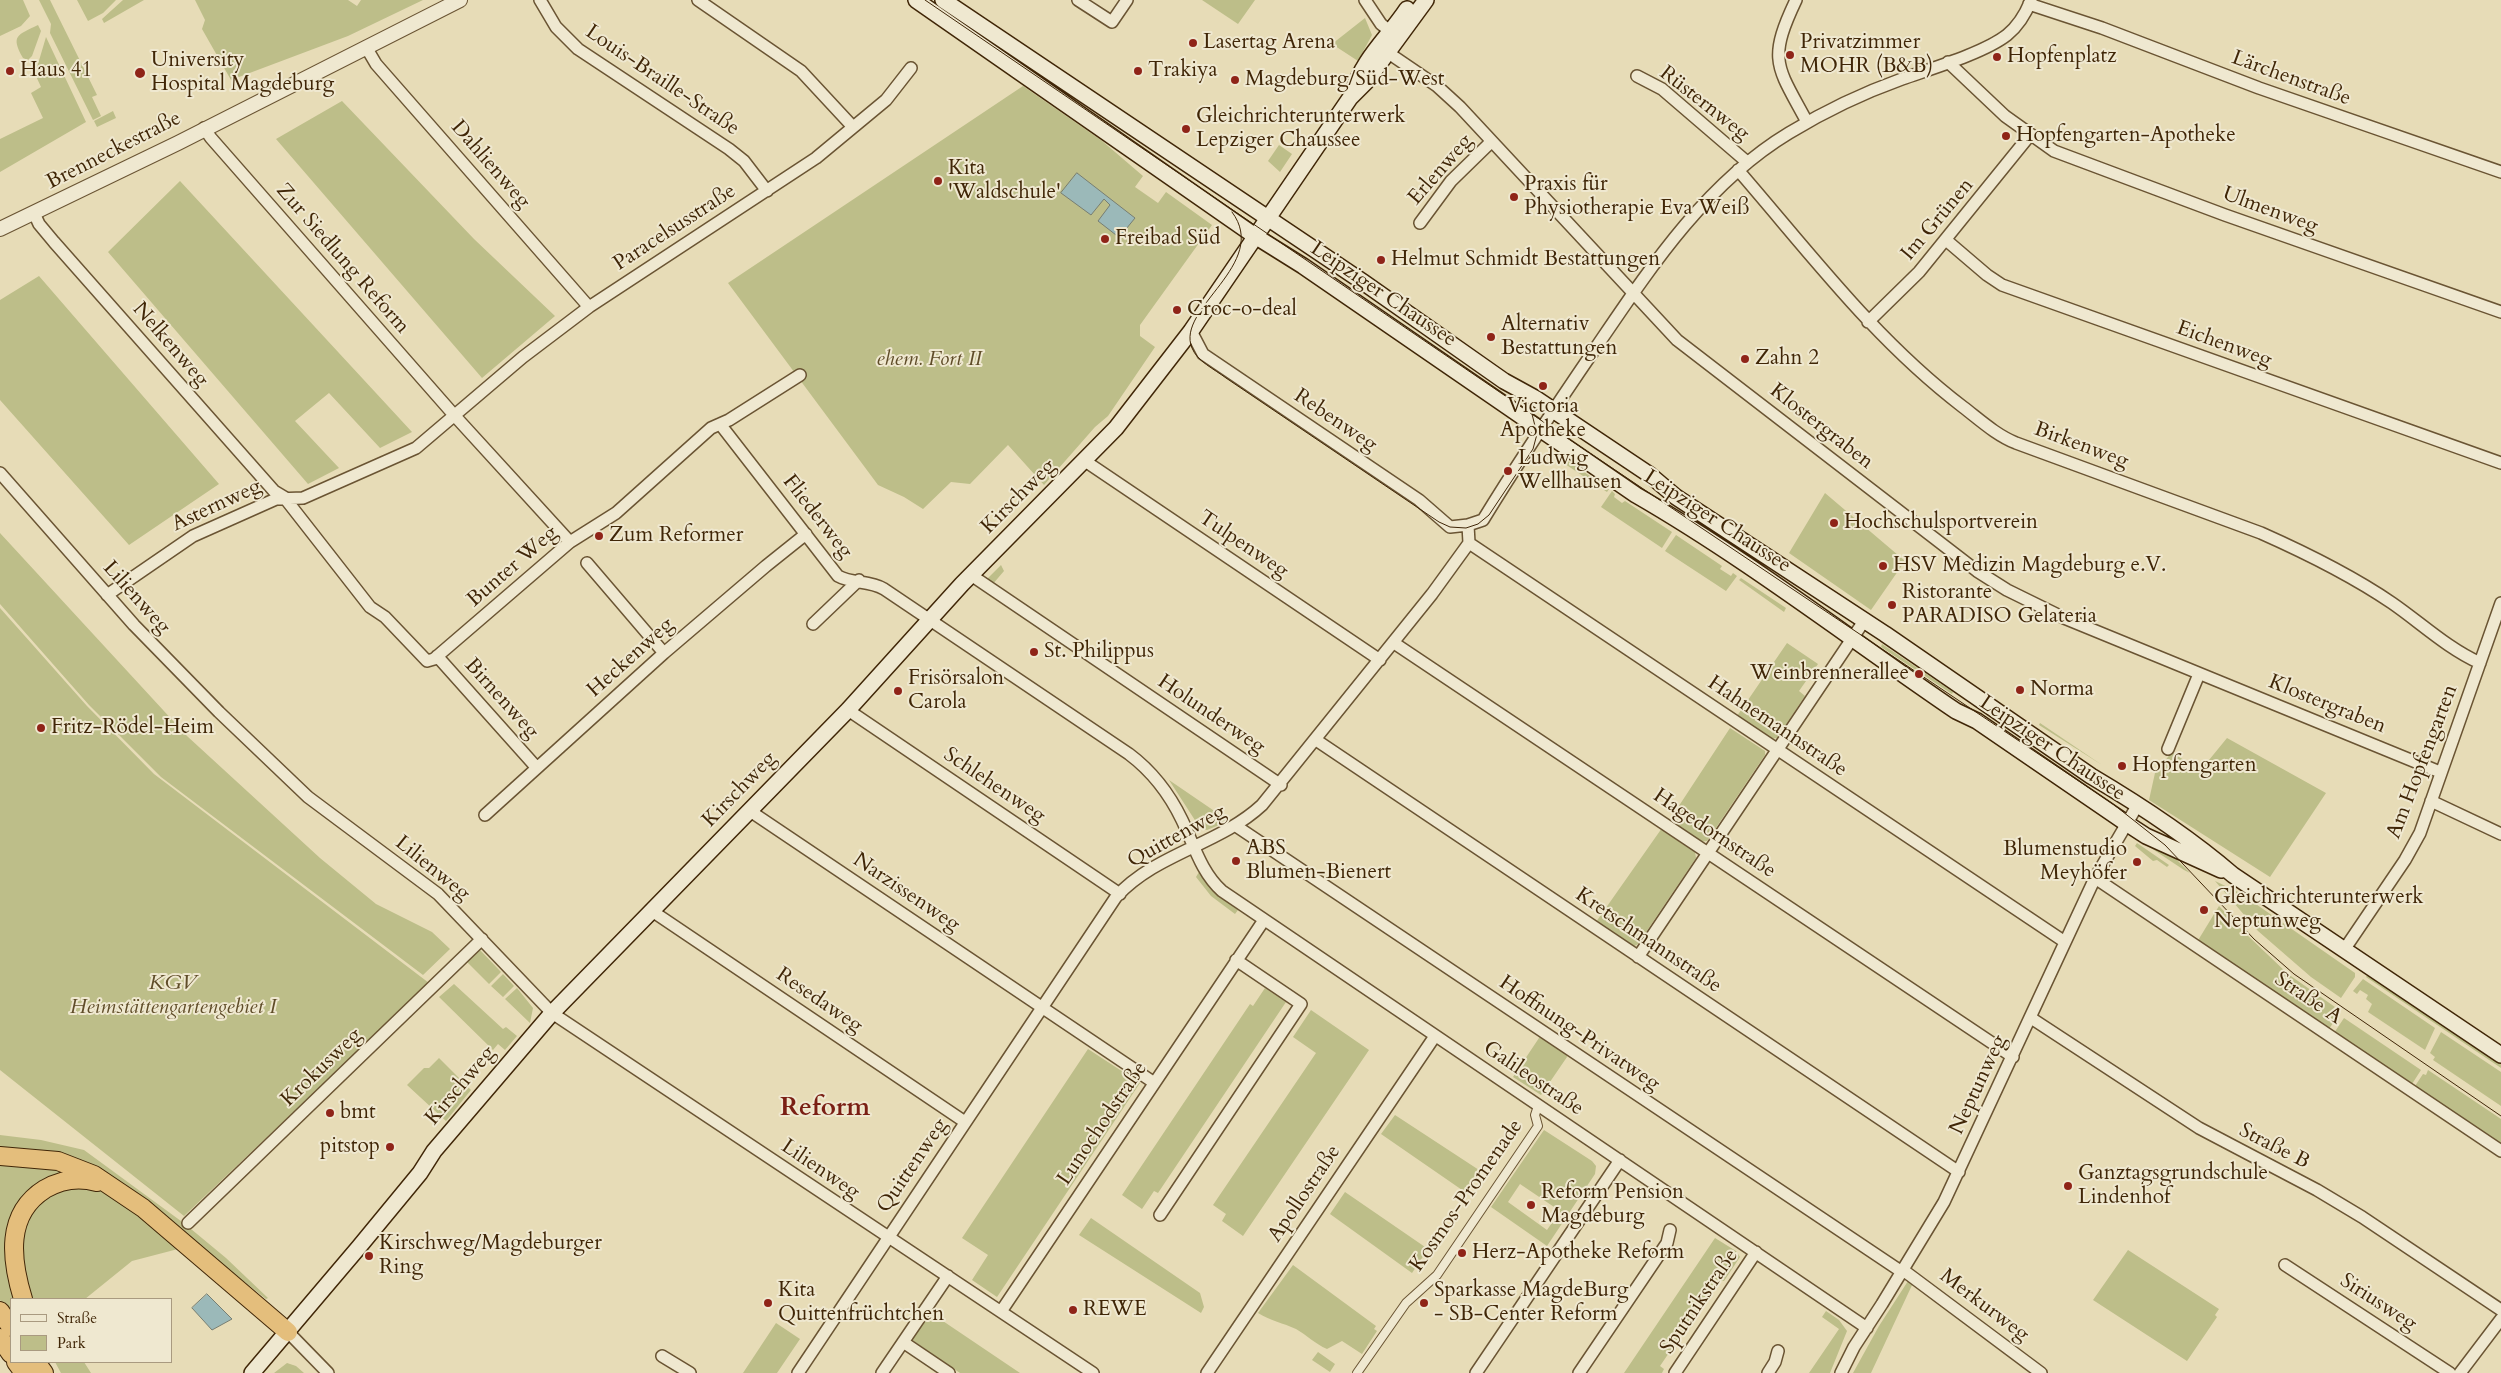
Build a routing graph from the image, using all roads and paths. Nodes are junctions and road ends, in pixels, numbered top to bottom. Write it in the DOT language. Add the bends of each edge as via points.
graph roads {
  1 [pos="460,0"];
  2 [pos="540,0"];
  3 [pos="698,0"];
  4 [pos="916,0"];
  5 [pos="943,0"];
  6 [pos="1078,0"];
  7 [pos="1127,0"];
  8 [pos="1365,0"];
  9 [pos="1414,0"];
  10 [pos="1426,0"];
  11 [pos="1796,0"];
  12 [pos="2030,2"];
  13 [pos="1393,34"];
  14 [pos="366,47"];
  15 [pos="1387,52"];
  16 [pos="1948,62"];
  17 [pos="910,68"];
  18 [pos="1637,76"];
  19 [pos="1350,98"];
  20 [pos="1807,122"];
  21 [pos="853,127"];
  22 [pos="204,128"];
  23 [pos="2030,135"];
  24 [pos="1491,142"];
  25 [pos="1742,166"];
  26 [pos="2501,172"];
  27 [pos="768,191"];
  28 [pos="34,213"];
  29 [pos="1268,217"];
  30 [pos="1420,223"];
  31 [pos="0,229"];
  32 [pos="1254,236"];
  33 [pos="1946,240"];
  34 [pos="1632,294"];
  35 [pos="589,307"];
  36 [pos="2501,312"];
  37 [pos="1868,322"];
  38 [pos="1191,331"];
  39 [pos="800,375"];
  40 [pos="1553,410"];
  41 [pos="454,415"];
  42 [pos="720,424"];
  43 [pos="1541,429"];
  44 [pos="1085,461"];
  45 [pos="2501,463"];
  46 [pos="0,473"];
  47 [pos="284,497"];
  48 [pos="1468,526"];
  49 [pos="806,534"];
  50 [pos="570,542"];
  51 [pos="1469,543"];
  52 [pos="587,562"];
  53 [pos="971,575"];
  54 [pos="858,580"];
  55 [pos="107,595"];
  56 [pos="2501,604"];
  57 [pos="930,620"];
  58 [pos="1864,621"];
  59 [pos="814,624"];
  60 [pos="1852,640"];
  61 [pos="1394,643"];
  62 [pos="664,653"];
  63 [pos="437,656"];
  64 [pos="1380,660"];
  65 [pos="2480,663"];
  66 [pos="2199,674"];
  67 [pos="848,710"];
  68 [pos="1316,740"];
  69 [pos="2168,749"];
  70 [pos="1777,750"];
  71 [pos="537,768"];
  72 [pos="2440,772"];
  73 [pos="1281,785"];
  74 [pos="2431,801"];
  75 [pos="2137,806"];
  76 [pos="750,811"];
  77 [pos="485,815"];
  78 [pos="2126,823"];
  79 [pos="1236,826"];
  80 [pos="2501,834"];
  81 [pos="1194,847"];
  82 [pos="1708,853"];
  83 [pos="2233,875"];
  84 [pos="2095,878"];
  85 [pos="1120,894"];
  86 [pos="652,911"];
  87 [pos="1264,920"];
  88 [pos="482,939"];
  89 [pos="2065,942"];
  90 [pos="2344,950"];
  91 [pos="1638,957"];
  92 [pos="1236,960"];
  93 [pos="1042,1007"];
  94 [pos="552,1013"];
  95 [pos="2031,1018"];
  96 [pos="1435,1036"];
  97 [pos="2501,1055"];
  98 [pos="2012,1057"];
  99 [pos="1153,1082"];
  100 [pos="1538,1106"];
  101 [pos="965,1122"];
  102 [pos="2501,1151"];
  103 [pos="0,1156"];
  104 [pos="1620,1160"];
  105 [pos="1959,1172"];
  106 [pos="117,1189"];
  107 [pos="1160,1215"];
  108 [pos="188,1224"];
  109 [pos="1670,1230"];
  110 [pos="888,1238"];
  111 [pos="1756,1252"];
  112 [pos="2285,1266"];
  113 [pos="1902,1271"];
  114 [pos="948,1276"];
  115 [pos="23,1298"];
  116 [pos="1002,1310"];
  117 [pos="2501,1310"];
  118 [pos="0,1311"];
  119 [pos="2501,1319"];
  120 [pos="10,1326"];
  121 [pos="1867,1328"];
  122 [pos="288,1332"];
  123 [pos="0,1338"];
  124 [pos="903,1342"];
  125 [pos="1778,1351"];
  126 [pos="10,1353"];
  127 [pos="662,1356"];
  128 [pos="252,1373"];
  129 [pos="328,1373"];
  130 [pos="690,1373"];
  131 [pos="798,1373"];
  132 [pos="882,1373"];
  133 [pos="949,1373"];
  134 [pos="1093,1373"];
  135 [pos="1207,1373"];
  136 [pos="1357,1373"];
  137 [pos="1476,1373"];
  138 [pos="1579,1373"];
  139 [pos="1675,1373"];
  140 [pos="1768,1373"];
  141 [pos="1840,1373"];
  142 [pos="2041,1373"];
  143 [pos="2450,1373"];
  144 [pos="2460,1373"];
  1 -- 14 [label="street, Brenneckestraße"];
  2 -- 27 [label="street, Louis-Braille-Straße" via="556,27 578,49 729,148 747,164"];
  3 -- 21 [label="street" via="801,71"];
  4 -- 32 [label="main road, Leipziger Chaussee"];
  5 -- 29 [label="main road, Leipziger Chaussee"];
  6 -- 7 [label="street" via="1112,22"];
  8 -- 13 [label="street" via="1380,24"];
  9 -- 13 [label="main road"];
  10 -- 13 [label="main road"];
  11 -- 20 [label="street" via="1780,38 1777,58 1784,80"];
  12 -- 16 [label="street" via="2020,21 2004,37"];
  12 -- 26 [label="street, Lärchenstraße" via="2259,88"];
  13 -- 15 [label="main road"];
  13 -- 19 [label="main road" via="1357,76"];
  14 -- 22 [label="street, Brenneckestraße"];
  14 -- 35 [label="street, Dahlienweg" via="376,64"];
  15 -- 19 [label="main road"];
  15 -- 24 [label="street, Klostergraben" via="1437,86"];
  16 -- 20 [label="street" via="1872,91"];
  16 -- 23 [label="street" via="2004,116"];
  17 -- 21 [label="street, Paracelsusstraße" via="886,100"];
  18 -- 25 [label="street, Rüsternweg" via="1662,89"];
  19 -- 29 [label="main road, Kirschweg"];
  20 -- 25 [label="street"];
  21 -- 27 [label="street, Paracelsusstraße"];
  22 -- 28 [label="street, Brenneckestraße"];
  22 -- 41 [label="street, Zur Siedlung Reform"];
  23 -- 33 [label="street, Im Grünen"];
  23 -- 36 [label="street, Ulmenweg" via="2071,158"];
  24 -- 30 [label="street, Erlenweg" via="1451,182"];
  24 -- 34 [label="street, Klostergraben"];
  25 -- 34 [label="street" via="1693,217"];
  25 -- 37 [label="street, Birkenweg"];
  27 -- 35 [label="street, Paracelsusstraße"];
  28 -- 31 [label="street, Brenneckestraße"];
  28 -- 47 [label="street, Nelkenweg" via="44,230 275,492"];
  29 -- 32 [label="main road, Kirschweg"];
  29 -- 40 [label="main road, Leipziger Chaussee" via="1504,380"];
  32 -- 38 [label="main road, Kirschweg"];
  32 -- 43 [label="main road, Leipziger Chaussee"];
  33 -- 37 [label="street, Im Grünen" via="1910,282"];
  33 -- 45 [label="street, Eichenweg" via="2002,285"];
  34 -- 40 [label="street"];
  34 -- 66 [label="street, Klostergraben" via="1682,343 1977,571 2050,611"];
  35 -- 41 [label="street, Paracelsusstraße"];
  37 -- 65 [label="street, Birkenweg" via="1916,369 2004,437 2292,547 2351,577 2454,650"];
  38 -- 44 [label="main road, Kirschweg" via="1131,410"];
  38 -- 48 [label="street, Rebenweg" via="1203,354 1419,500 1450,527"];
  39 -- 42 [label="street, Bunter Weg"];
  40 -- 43 [label="street"];
  40 -- 58 [label="main road, Leipziger Chaussee" via="1650,475 1676,497"];
  41 -- 47 [label="street, Asternweg" via="414,448 303,498"];
  41 -- 50 [label="street, Zur Siedlung Reform"];
  42 -- 49 [label="street, Fliederweg"];
  42 -- 50 [label="street, Bunter Weg" via="711,428 616,513"];
  43 -- 48 [label="street" via="1484,520"];
  43 -- 60 [label="main road, Leipziger Chaussee" via="1774,584"];
  44 -- 53 [label="main road, Kirschweg"];
  44 -- 64 [label="street, Tulpenweg"];
  46 -- 55 [label="street, Lilienweg"];
  47 -- 55 [label="street, Asternweg" via="193,536"];
  47 -- 63 [label="street" via="372,610 391,622 424,660"];
  48 -- 51 [label="street"];
  49 -- 54 [label="street, Fliederweg" via="838,575"];
  49 -- 62 [label="street, Heckenweg"];
  50 -- 63 [label="street, Bunter Weg"];
  51 -- 61 [label="street, Quittenweg"];
  51 -- 70 [label="street, Hahnemannstraße"];
  52 -- 62 [label="street"];
  53 -- 57 [label="main road, Kirschweg"];
  53 -- 73 [label="street, Holunderweg"];
  54 -- 57 [label="street, Fliederweg" via="880,586"];
  54 -- 59 [label="street"];
  55 -- 88 [label="street, Lilienweg" via="289,780 438,894"];
  56 -- 65 [label="street, Am Hopfengarten"];
  57 -- 67 [label="main road, Kirschweg"];
  57 -- 81 [label="street" via="1145,766 1168,793"];
  58 -- 60 [label="street"];
  58 -- 75 [label="main road, Leipziger Chaussee"];
  60 -- 70 [label="street"];
  60 -- 78 [label="main road, Leipziger Chaussee" via="1956,711 1975,719"];
  61 -- 64 [label="street, Quittenweg"];
  61 -- 82 [label="street, Hagedornstraße"];
  62 -- 71 [label="street, Heckenweg"];
  63 -- 71 [label="street, Birnenweg"];
  64 -- 68 [label="street, Quittenweg"];
  65 -- 72 [label="street, Am Hopfengarten"];
  66 -- 69 [label="street"];
  66 -- 72 [label="street, Klostergraben"];
  67 -- 76 [label="main road, Kirschweg"];
  67 -- 85 [label="street, Schlehenweg"];
  68 -- 73 [label="street, Quittenweg"];
  68 -- 91 [label="street, Kretschmannstraße"];
  70 -- 82 [label="street"];
  70 -- 89 [label="street, Hahnemannstraße"];
  71 -- 77 [label="street, Heckenweg"];
  72 -- 74 [label="street, Am Hopfengarten"];
  73 -- 79 [label="street, Quittenweg" via="1262,806"];
  74 -- 80 [label="street"];
  74 -- 90 [label="street, Am Hopfengarten" via="2411,849"];
  75 -- 78 [label="street, Neptunweg"];
  75 -- 83 [label="main road, Leipziger Chaussee" via="2212,856"];
  76 -- 86 [label="main road, Kirschweg"];
  76 -- 93 [label="street, Narzissenweg"];
  78 -- 83 [label="main road, Leipziger Chaussee" via="2204,864"];
  78 -- 84 [label="street, Neptunweg"];
  79 -- 81 [label="street, Quittenweg"];
  79 -- 113 [label="street, Hoffnung-Privatweg"];
  81 -- 85 [label="street, Quittenweg" via="1152,867"];
  81 -- 87 [label="street, Galileostraße" via="1204,869 1217,886"];
  82 -- 91 [label="street"];
  82 -- 98 [label="street, Hagedornstraße"];
  83 -- 90 [label="main road, Leipziger Chaussee"];
  84 -- 89 [label="street, Neptunweg"];
  84 -- 102 [label="street, Straße A"];
  85 -- 93 [label="street, Quittenweg"];
  86 -- 94 [label="main road, Kirschweg"];
  86 -- 101 [label="street, Resedaweg"];
  87 -- 92 [label="street, Lunochodstraße"];
  87 -- 96 [label="street, Galileostraße"];
  88 -- 94 [label="street, Lilienweg"];
  88 -- 108 [label="street, Krokusweg"];
  89 -- 95 [label="street, Neptunweg"];
  90 -- 97 [label="main road, Leipziger Chaussee"];
  91 -- 105 [label="street, Kretschmannstraße"];
  92 -- 99 [label="street, Lunochodstraße"];
  92 -- 107 [label="street" via="1301,1004"];
  93 -- 99 [label="street, Narzissenweg"];
  93 -- 101 [label="street, Quittenweg"];
  94 -- 110 [label="street, Lilienweg"];
  94 -- 122 [label="main road, Kirschweg" via="434,1151 394,1205"];
  95 -- 98 [label="street, Neptunweg"];
  95 -- 117 [label="street, Straße B" via="2204,1131 2354,1212"];
  96 -- 100 [label="street, Galileostraße"];
  96 -- 135 [label="street, Apollostraße"];
  98 -- 105 [label="street, Neptunweg"];
  99 -- 116 [label="street, Lunochodstraße"];
  100 -- 104 [label="street, Galileostraße"];
  100 -- 136 [label="street, Kosmos-Promenade" via="1535,1115 1538,1126 1474,1222 1437,1275 1406,1303"];
  101 -- 110 [label="street, Quittenweg"];
  103 -- 106 [label="highway" via="64,1162 94,1174"];
  104 -- 111 [label="street, Galileostraße"];
  104 -- 137 [label="street"];
  105 -- 113 [label="street, Neptunweg"];
  106 -- 115 [label="highway" via="90,1180 69,1180 48,1187 26,1205 16,1228 14,1247"];
  106 -- 122 [label="highway"];
  109 -- 138 [label="street" via="1666,1243"];
  110 -- 114 [label="street, Lilienweg"];
  110 -- 131 [label="street, Quittenweg"];
  111 -- 121 [label="street, Galileostraße"];
  111 -- 139 [label="street, Sputnikstraße"];
  112 -- 143 [label="street, Siriusweg"];
  113 -- 121 [label="street, Neptunweg"];
  113 -- 142 [label="street, Merkurweg"];
  114 -- 116 [label="street, Lilienweg"];
  114 -- 124 [label="street"];
  116 -- 134 [label="street, Lilienweg"];
  118 -- 120 [label="highway"];
  119 -- 144 [label="street"];
  121 -- 141 [label="street, Neptunweg"];
  122 -- 128 [label="main road, Kirschweg"];
  122 -- 129 [label="street"];
  123 -- 126 [label="highway"];
  124 -- 132 [label="street"];
  124 -- 133 [label="street"];
  125 -- 140 [label="street"];
  127 -- 130 [label="street"];
}
